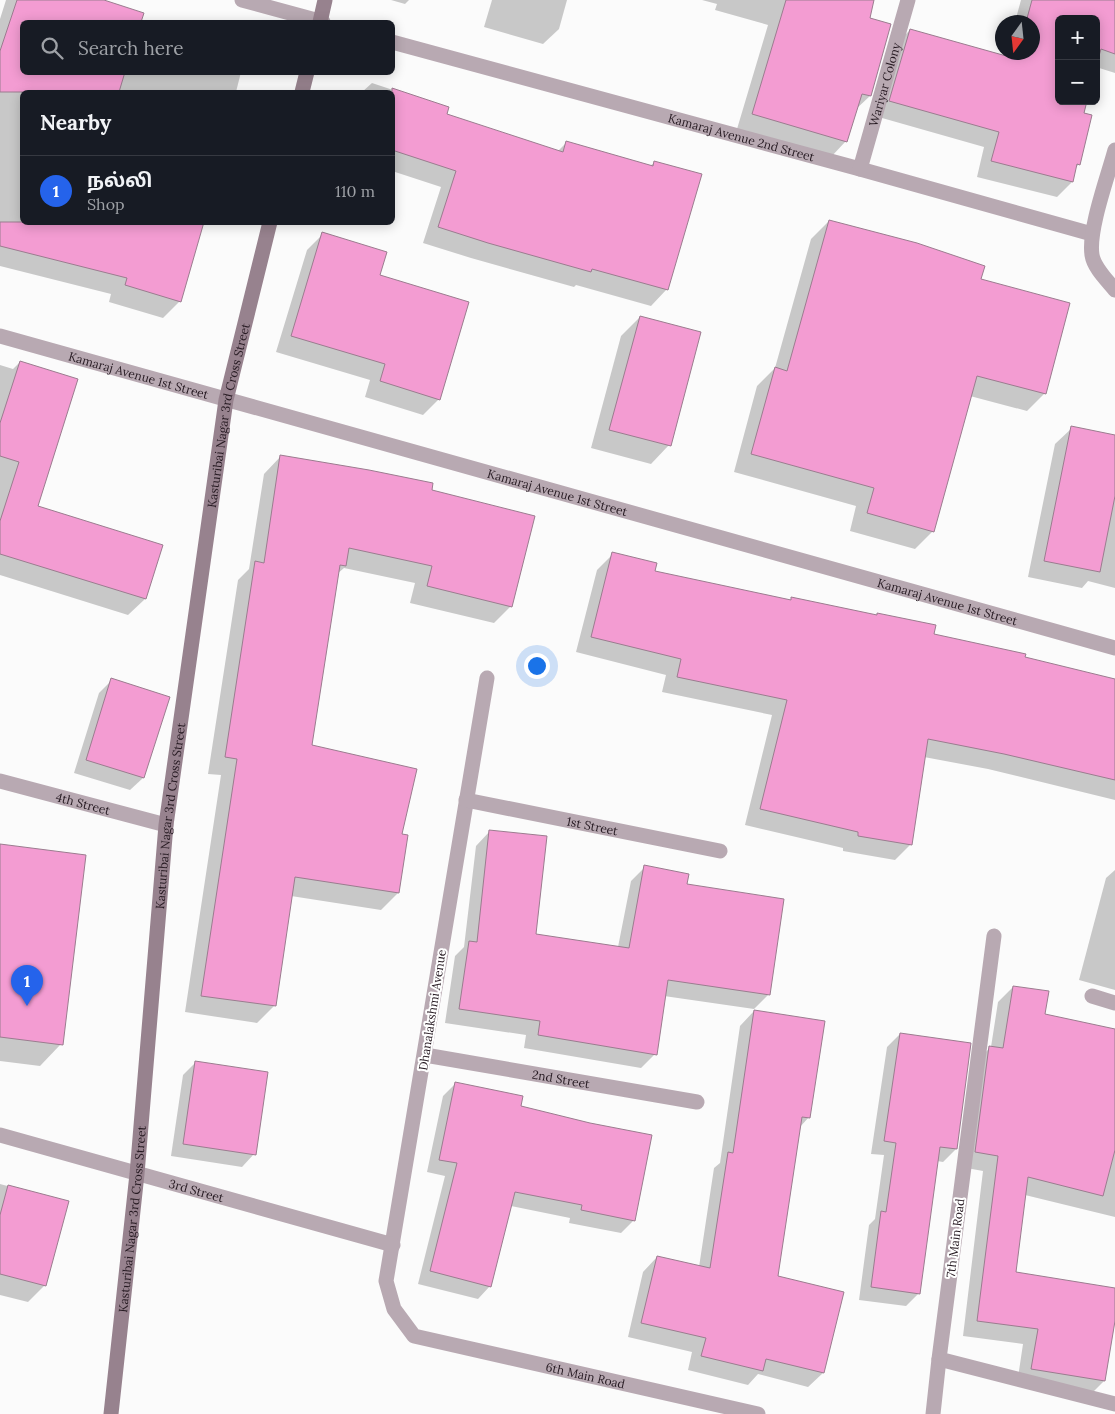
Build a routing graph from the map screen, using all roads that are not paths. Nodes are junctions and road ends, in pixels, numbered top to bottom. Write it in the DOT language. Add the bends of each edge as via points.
graph roads {
  1 [pos="242,0"];
  2 [pos="325,0"];
  3 [pos="908,0"];
  4 [pos="314,20"];
  5 [pos="321,20"];
  6 [pos="395,43"];
  7 [pos="307,75"];
  8 [pos="303,90"];
  9 [pos="1115,150"];
  10 [pos="860,169"];
  11 [pos="269,225"];
  12 [pos="1092,234"];
  13 [pos="1115,290"];
  14 [pos="0,336"];
  15 [pos="226,400"];
  16 [pos="1115,648"];
  17 [pos="487,678"];
  18 [pos="0,781"];
  19 [pos="466,800"];
  20 [pos="166,826"];
  21 [pos="720,851"];
  22 [pos="994,936"];
  23 [pos="1092,996"];
  24 [pos="1115,1003"];
  25 [pos="425,1055"];
  26 [pos="697,1102"];
  27 [pos="0,1134"];
  28 [pos="137,1174"];
  29 [pos="394,1245"];
  30 [pos="414,1336"];
  31 [pos="940,1359"];
  32 [pos="1115,1404"];
  33 [pos="111,1414"];
  34 [pos="758,1414"];
  35 [pos="933,1414"];
  1 -- 4 [label="street"];
  2 -- 5 [label="street"];
  3 -- 10 [label="street, Wariyar Colony"];
  6 -- 10 [label="street, Kamaraj Avenue 2nd Street"];
  7 -- 8 [label="street"];
  9 -- 12 [label="street"];
  10 -- 12 [label="street, Kamaraj Avenue 2nd Street"];
  11 -- 15 [label="street, Kasturibai Nagar 3rd Cross Street"];
  12 -- 13 [label="street" via="1092,256"];
  14 -- 15 [label="street, Kamaraj Avenue 1st Street"];
  15 -- 16 [label="street, Kamaraj Avenue 1st Street"];
  15 -- 20 [label="street, Kasturibai Nagar 3rd Cross Street"];
  17 -- 19 [label="street, Dhanalakshmi Avenue"];
  18 -- 20 [label="street, 4th Street"];
  19 -- 21 [label="street, 1st Street"];
  19 -- 25 [label="street, Dhanalakshmi Avenue"];
  20 -- 28 [label="street, Kasturibai Nagar 3rd Cross Street"];
  22 -- 31 [label="street, 7th Main Road"];
  23 -- 24 [label="street"];
  25 -- 26 [label="street, 2nd Street"];
  25 -- 29 [label="street, Dhanalakshmi Avenue"];
  27 -- 28 [label="street, 3rd Street"];
  28 -- 29 [label="street, 3rd Street"];
  28 -- 33 [label="street, Kasturibai Nagar 3rd Cross Street"];
  29 -- 30 [label="street, Dhanalakshmi Avenue" via="386,1281 394,1310"];
  30 -- 34 [label="street, 6th Main Road"];
  31 -- 32 [label="street"];
  31 -- 35 [label="street, 7th Main Road"];
}
